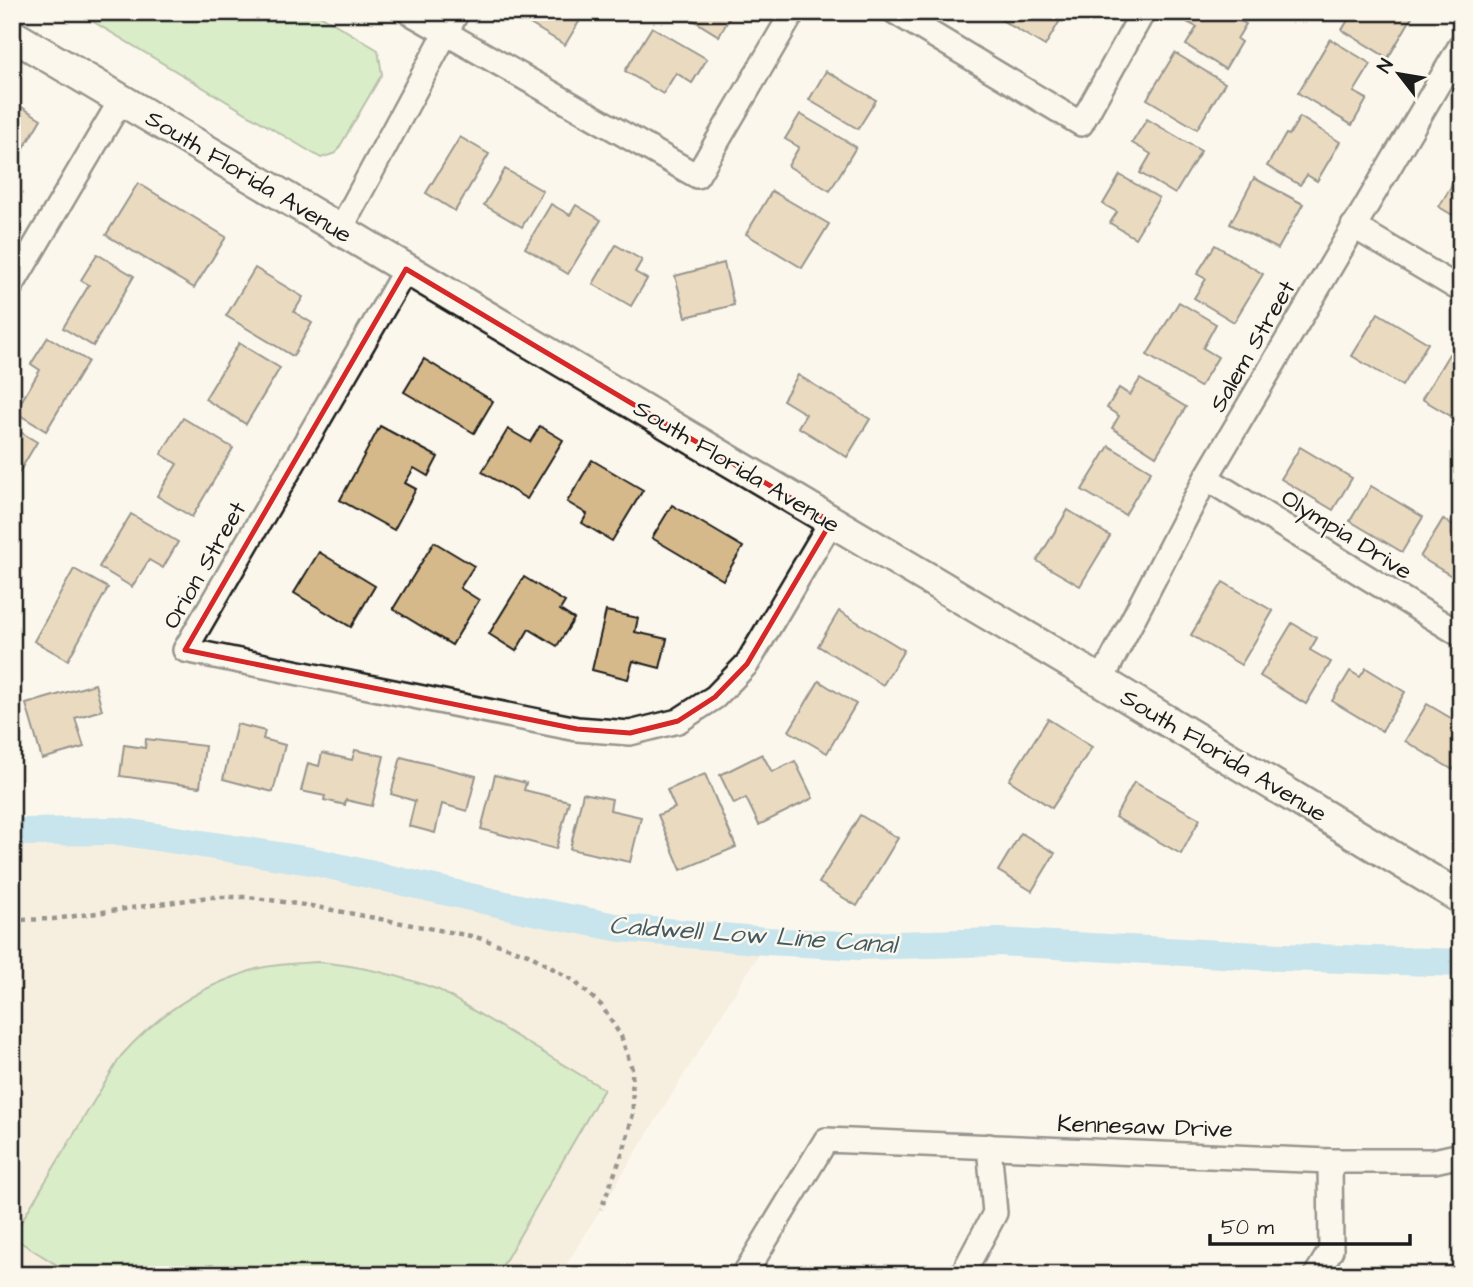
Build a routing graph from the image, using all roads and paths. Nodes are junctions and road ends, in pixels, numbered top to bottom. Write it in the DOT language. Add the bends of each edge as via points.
graph roads {
  1 [pos="408,12"];
  2 [pos="457,12"];
  3 [pos="793,12"];
  4 [pos="895,12"];
  5 [pos="1143,12"];
  6 [pos="445,33"];
  7 [pos="12,35"];
  8 [pos="1461,45"];
  9 [pos="121,100"];
  10 [pos="1353,226"];
  11 [pos="340,230"];
  12 [pos="406,269"];
  13 [pos="12,285"];
  14 [pos="1461,290"];
  15 [pos="1206,478"];
  16 [pos="831,522"];
  17 [pos="1461,635"];
  18 [pos="1101,681"];
  19 [pos="1458,891"];
  20 [pos="12,920"];
  21 [pos="989,1146"];
  22 [pos="1461,1155"];
  23 [pos="1330,1161"];
  24 [pos="601,1209"];
  25 [pos="744,1275"];
  26 [pos="962,1275"];
  27 [pos="1316,1275"];
  1 -- 6 [label="street"];
  2 -- 6 [label="street"];
  3 -- 6 [label="street" via="696,176"];
  4 -- 5 [label="street" via="1081,124"];
  6 -- 11 [label="street"];
  7 -- 9 [label="street, South Florida Avenue"];
  8 -- 10 [label="street, Salem Street"];
  9 -- 11 [label="street, South Florida Avenue"];
  9 -- 13 [label="street"];
  10 -- 14 [label="street"];
  10 -- 15 [label="street, Salem Street"];
  11 -- 12 [label="street, South Florida Avenue"];
  12 -- 16 [label="street, South Florida Avenue"];
  12 -- 16 [label="street, Orion Street" via="186,650 577,729 630,733 678,721 715,697 747,664"];
  15 -- 17 [label="street, Olympia Drive"];
  15 -- 18 [label="street, Salem Street"];
  16 -- 18 [label="street, South Florida Avenue"];
  18 -- 19 [label="street, South Florida Avenue"];
  20 -- 24 [label="path" via="54,919 209,897 249,897 476,937 528,954 574,981 601,1005 621,1036 632,1069 634,1114"];
  21 -- 23 [label="street, Kennesaw Drive"];
  21 -- 25 [label="street, Kennesaw Drive" via="826,1140"];
  21 -- 26 [label="street" via="995,1213"];
  22 -- 23 [label="street, Kennesaw Drive" via="1434,1161"];
  23 -- 27 [label="street" via="1331,1250"];
}
